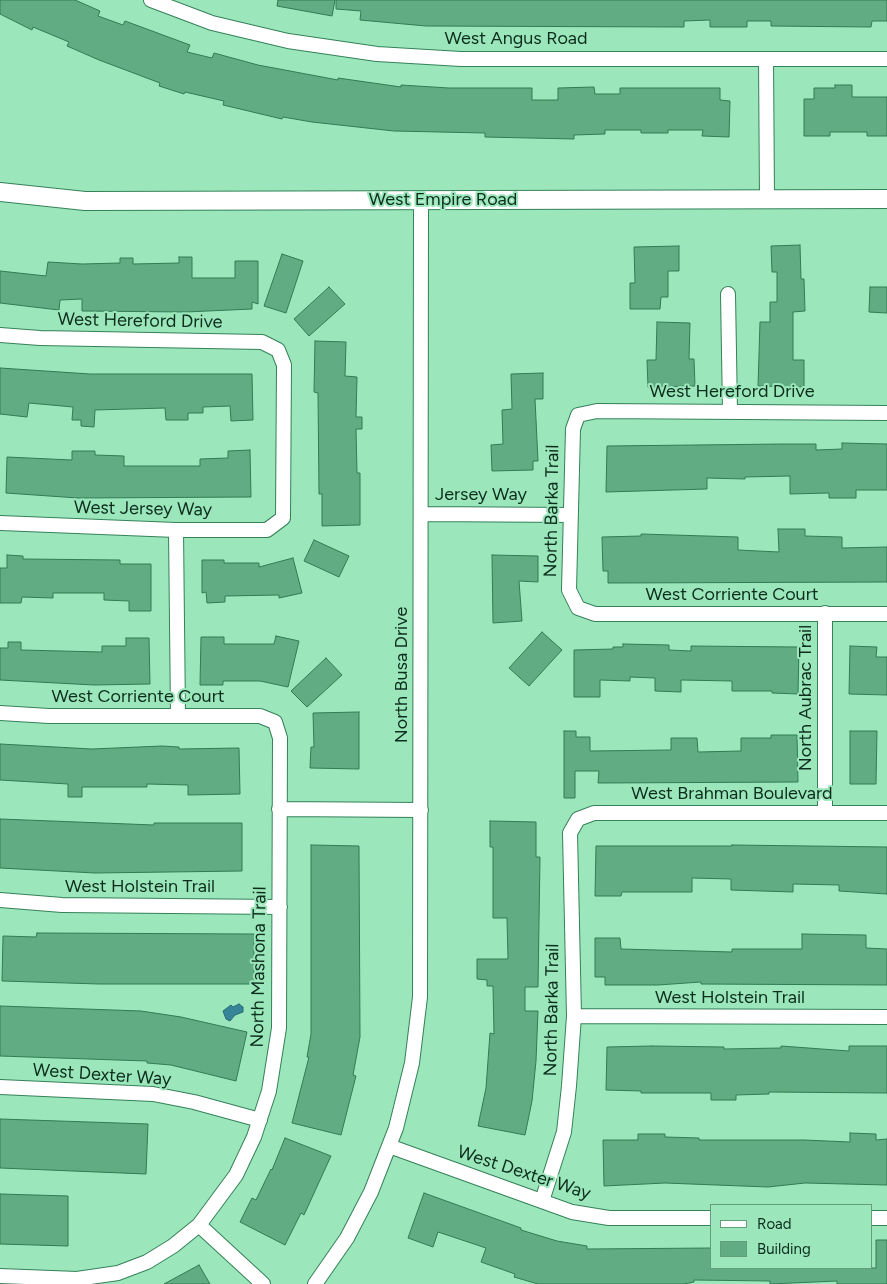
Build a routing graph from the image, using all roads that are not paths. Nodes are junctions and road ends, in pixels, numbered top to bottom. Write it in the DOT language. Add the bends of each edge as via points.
graph roads {
  1 [pos="151,0"];
  2 [pos="766,58"];
  3 [pos="887,59"];
  4 [pos="0,192"];
  5 [pos="766,199"];
  6 [pos="887,199"];
  7 [pos="421,200"];
  8 [pos="728,294"];
  9 [pos="0,335"];
  10 [pos="730,410"];
  11 [pos="887,413"];
  12 [pos="578,415"];
  13 [pos="421,514"];
  14 [pos="572,515"];
  15 [pos="283,518"];
  16 [pos="0,524"];
  17 [pos="176,530"];
  18 [pos="578,608"];
  19 [pos="825,613"];
  20 [pos="887,614"];
  21 [pos="0,714"];
  22 [pos="178,716"];
  23 [pos="275,722"];
  24 [pos="279,809"];
  25 [pos="421,810"];
  26 [pos="825,812"];
  27 [pos="887,813"];
  28 [pos="578,819"];
  29 [pos="0,900"];
  30 [pos="280,907"];
  31 [pos="574,1016"];
  32 [pos="887,1017"];
  33 [pos="0,1087"];
  34 [pos="260,1120"];
  35 [pos="389,1146"];
  36 [pos="542,1201"];
  37 [pos="710,1218"];
  38 [pos="872,1218"];
  39 [pos="887,1218"];
  40 [pos="199,1225"];
  41 [pos="0,1276"];
  42 [pos="263,1284"];
  43 [pos="315,1284"];
  1 -- 2 [label="street, West Angus Road" via="212,24 288,41 377,54 461,58"];
  2 -- 3 [label="street, West Angus Road"];
  2 -- 5 [label="street"];
  4 -- 7 [label="street, West Empire Road" via="85,201"];
  5 -- 6 [label="street, West Empire Road"];
  5 -- 7 [label="street, West Empire Road"];
  7 -- 13 [label="street, North Busa Drive"];
  8 -- 10 [label="street"];
  9 -- 15 [label="street, West Hereford Drive" via="262,342 278,350 284,365"];
  10 -- 11 [label="street, West Hereford Drive"];
  10 -- 12 [label="street, West Hereford Drive" via="597,410"];
  12 -- 14 [label="street, North Barka Trail" via="573,429"];
  13 -- 14 [label="street, Jersey Way"];
  13 -- 25 [label="street, North Busa Drive"];
  14 -- 18 [label="street, North Barka Trail" via="569,590"];
  15 -- 17 [label="street, West Jersey Way" via="266,530"];
  16 -- 17 [label="street, West Jersey Way"];
  17 -- 22 [label="street"];
  18 -- 19 [label="street, West Corriente Court" via="595,614"];
  19 -- 20 [label="street, West Corriente Court"];
  19 -- 26 [label="street, North Aubrac Trail"];
  21 -- 22 [label="street, West Corriente Court"];
  22 -- 23 [label="street, West Corriente Court" via="260,716"];
  23 -- 24 [label="street, North Mashona Trail" via="280,738"];
  24 -- 25 [label="street"];
  24 -- 30 [label="street, North Mashona Trail"];
  25 -- 35 [label="street, North Busa Drive" via="420,997 412,1063"];
  26 -- 27 [label="street, West Brahman Boulevard"];
  26 -- 28 [label="street, West Brahman Boulevard" via="594,812"];
  28 -- 31 [label="street, North Barka Trail" via="570,833"];
  29 -- 30 [label="street, West Holstein Trail" via="62,905"];
  30 -- 34 [label="street, North Mashona Trail" via="279,1028 271,1083"];
  31 -- 32 [label="street, West Holstein Trail"];
  31 -- 36 [label="street, North Barka Trail" via="564,1132"];
  33 -- 34 [label="street, West Dexter Way" via="153,1094"];
  34 -- 40 [label="street, North Mashona Trail" via="236,1175"];
  35 -- 36 [label="street, West Dexter Way"];
  35 -- 43 [label="street, North Busa Drive" via="371,1192 347,1238"];
  36 -- 37 [label="street, West Dexter Way" via="572,1212 608,1218"];
  38 -- 39 [label="street"];
  40 -- 41 [label="street, North Mashona Trail" via="154,1258 118,1273 77,1279"];
  40 -- 42 [label="street"];
}
